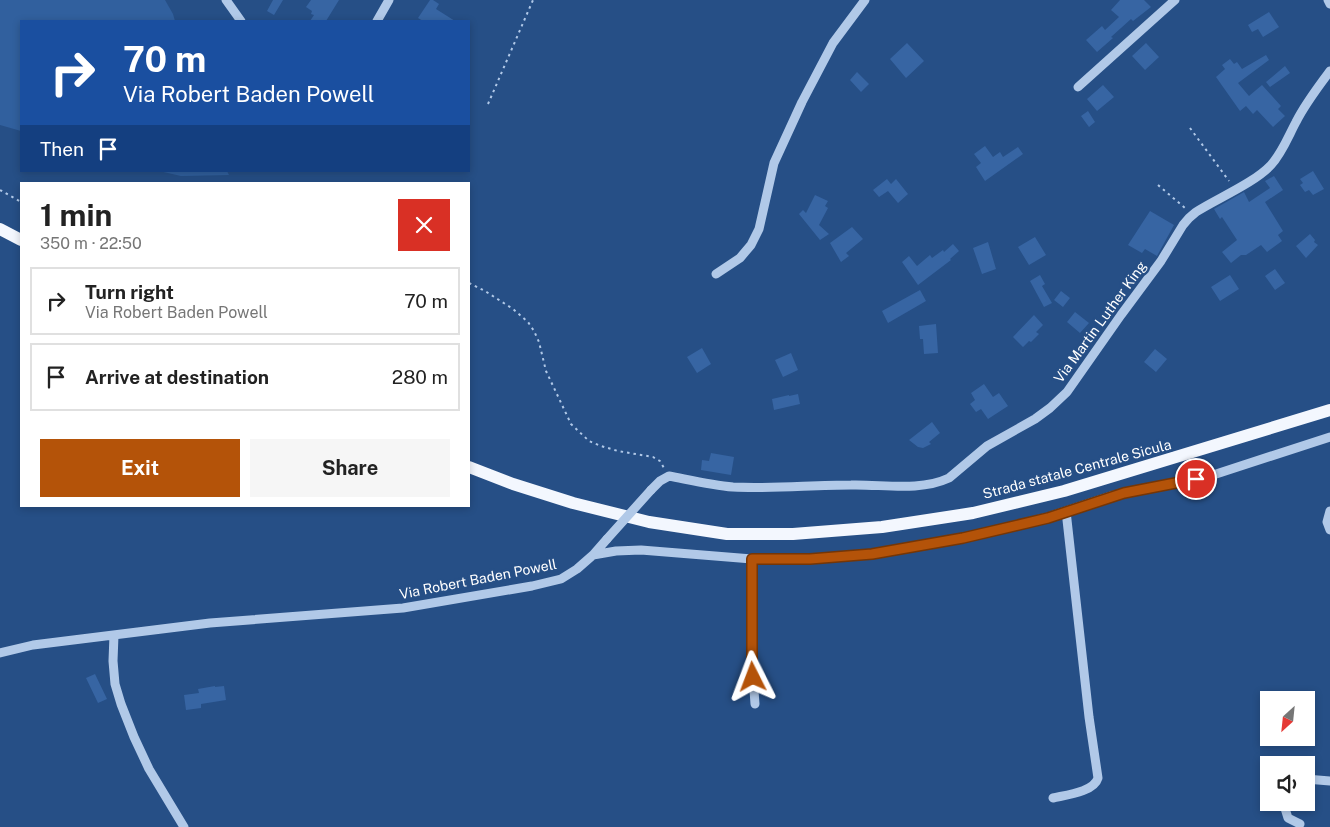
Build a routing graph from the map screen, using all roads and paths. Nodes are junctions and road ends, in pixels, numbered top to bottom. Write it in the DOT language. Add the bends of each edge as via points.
graph roads {
  1 [pos="226,0"];
  2 [pos="389,0"];
  3 [pos="533,0"];
  4 [pos="865,0"];
  5 [pos="1175,0"];
  6 [pos="1328,0"];
  7 [pos="1330,4"];
  8 [pos="240,20"];
  9 [pos="379,20"];
  10 [pos="1330,71"];
  11 [pos="1078,87"];
  12 [pos="488,104"];
  13 [pos="1190,128"];
  14 [pos="1158,185"];
  15 [pos="0,190"];
  16 [pos="1235,190"];
  17 [pos="20,201"];
  18 [pos="1192,215"];
  19 [pos="0,229"];
  20 [pos="20,239"];
  21 [pos="716,274"];
  22 [pos="470,284"];
  23 [pos="1330,410"];
  24 [pos="1330,437"];
  25 [pos="470,467"];
  26 [pos="669,476"];
  27 [pos="1066,511"];
  28 [pos="1330,511"];
  29 [pos="1330,530"];
  30 [pos="593,554"];
  31 [pos="752,559"];
  32 [pos="114,635"];
  33 [pos="0,653"];
  34 [pos="755,704"];
  35 [pos="1315,780"];
  36 [pos="1330,781"];
  37 [pos="1053,798"];
  38 [pos="1286,811"];
  39 [pos="1300,824"];
  40 [pos="184,827"];
  1 -- 8 [label="street"];
  2 -- 9 [label="street"];
  3 -- 12 [label="path"];
  4 -- 21 [label="street" via="833,43 802,102 774,163 759,229 751,245 740,258"];
  5 -- 11 [label="street"];
  6 -- 7 [label="street"];
  10 -- 16 [label="street, Via Martin Luther King" via="1271,164"];
  13 -- 16 [label="path"];
  14 -- 18 [label="path"];
  15 -- 17 [label="path"];
  16 -- 18 [label="street, Via Martin Luther King"];
  18 -- 26 [label="street, Via Martin Luther King" via="1067,392 1035,419 987,446 949,478 912,486 812,485 791,488 730,486"];
  19 -- 20 [label="main road"];
  22 -- 26 [label="path" via="513,309 528,322 571,424 589,441 601,446 653,457 660,461"];
  23 -- 25 [label="main road, Strada statale Centrale Sicula" via="1064,491 973,513 882,527 793,534 728,534 648,522 573,503"];
  24 -- 27 [label="street" via="1210,476 1111,496"];
  26 -- 30 [label="street, Via Robert Baden Powell, bridge" via="651,490"];
  27 -- 31 [label="street" via="963,538 872,554"];
  27 -- 37 [label="street" via="1098,778 1096,784 1088,788"];
  28 -- 29 [label="street" via="1327,522"];
  30 -- 31 [label="street" via="641,550"];
  30 -- 32 [label="street, Via Robert Baden Powell" via="561,579 403,608"];
  31 -- 34 [label="street"];
  32 -- 33 [label="street, Via Robert Baden Powell" via="33,645"];
  32 -- 40 [label="street" via="115,684 121,704 149,769"];
  35 -- 36 [label="street"];
  38 -- 39 [label="street" via="1288,818"];
}
